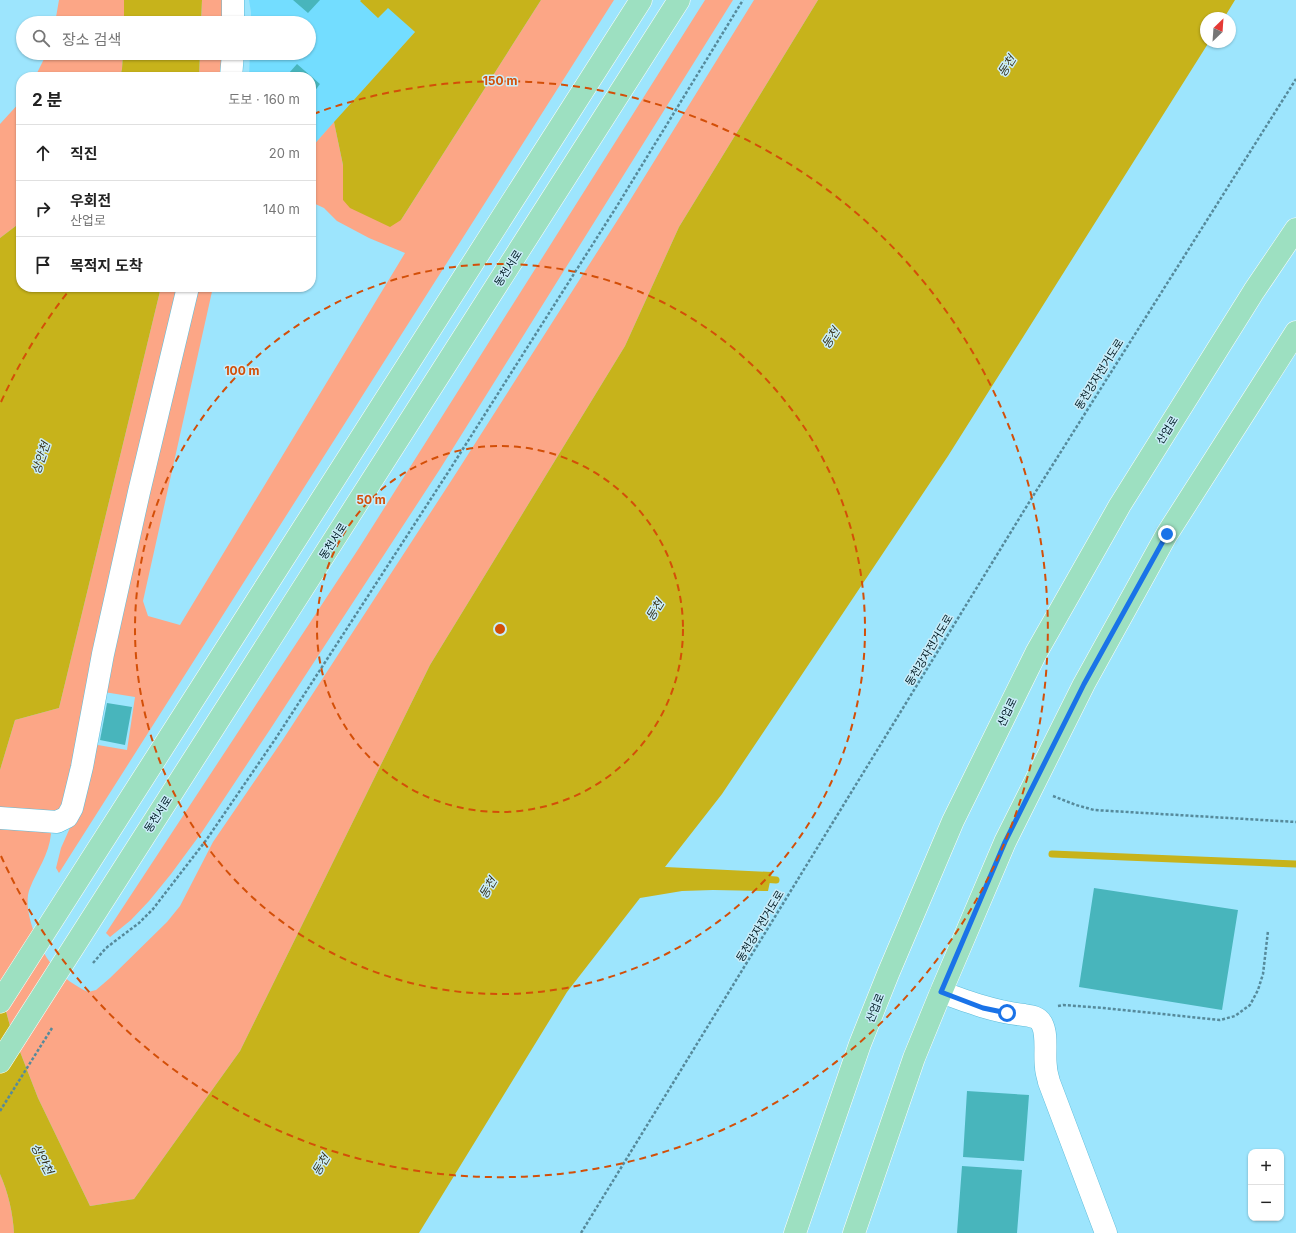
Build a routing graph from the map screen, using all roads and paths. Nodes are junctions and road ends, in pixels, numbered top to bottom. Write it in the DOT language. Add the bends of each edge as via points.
graph roads {
  1 [pos="233,0"];
  2 [pos="641,0"];
  3 [pos="679,0"];
  4 [pos="743,0"];
  5 [pos="233,16"];
  6 [pos="232,60"];
  7 [pos="231,72"];
  8 [pos="1296,79"];
  9 [pos="1296,229"];
  10 [pos="187,292"];
  11 [pos="1296,332"];
  12 [pos="1033,786"];
  13 [pos="0,818"];
  14 [pos="1296,822"];
  15 [pos="1268,931"];
  16 [pos="93,964"];
  17 [pos="941,992"];
  18 [pos="0,1002"];
  19 [pos="1038,1018"];
  20 [pos="55,1024"];
  21 [pos="0,1062"];
  22 [pos="0,1111"];
  23 [pos="581,1233"];
  24 [pos="795,1233"];
  25 [pos="854,1233"];
  26 [pos="1106,1233"];
  1 -- 5 [label="street"];
  2 -- 18 [label="main road"];
  3 -- 21 [label="main road, 동천서로"];
  4 -- 16 [label="path" via="447,474 276,738 207,839 153,909 106,948"];
  6 -- 7 [label="street"];
  8 -- 23 [label="path, 동천강자전거도로" via="1033,496"];
  9 -- 24 [label="main road, 산업로" via="1254,291 1120,505 1032,660 953,821 888,974 860,1044"];
  10 -- 13 [label="street" via="103,654 75,799 67,817 57,822"];
  11 -- 12 [label="main road" via="1167,534 1084,684"];
  12 -- 14 [label="path" via="1061,800 1094,810"];
  12 -- 17 [label="main road" via="1005,842"];
  15 -- 19 [label="path" via="1264,974 1258,990 1250,1005 1235,1016 1220,1020 1063,1005 1051,1008"];
  17 -- 19 [label="street" via="983,1008"];
  17 -- 25 [label="main road" via="914,1058"];
  19 -- 26 [label="street" via="1044,1031 1049,1082"];
  20 -- 22 [label="path"];
}
